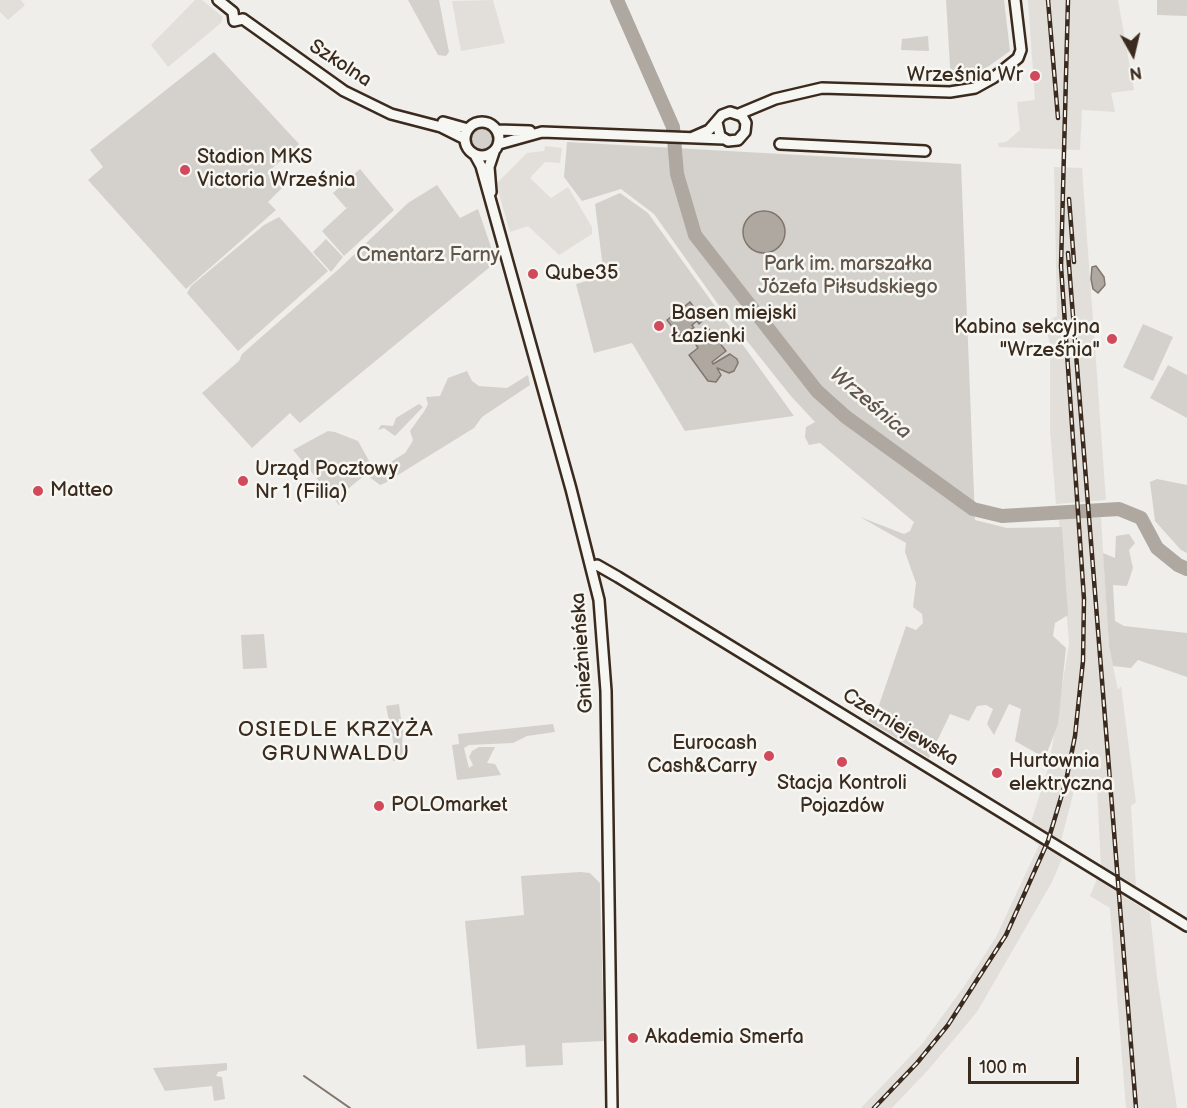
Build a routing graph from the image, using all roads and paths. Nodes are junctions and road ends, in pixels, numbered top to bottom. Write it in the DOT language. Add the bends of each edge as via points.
graph roads {
  1 [pos="218,0"];
  2 [pos="1015,0"];
  3 [pos="767,102"];
  4 [pos="739,114"];
  5 [pos="426,122"];
  6 [pos="717,122"];
  7 [pos="746,123"];
  8 [pos="468,129"];
  9 [pos="497,130"];
  10 [pos="538,133"];
  11 [pos="724,139"];
  12 [pos="465,140"];
  13 [pos="685,140"];
  14 [pos="780,144"];
  15 [pos="496,148"];
  16 [pos="925,151"];
  17 [pos="475,154"];
  18 [pos="492,210"];
  19 [pos="593,566"];
  20 [pos="1187,926"];
  21 [pos="612,1108"];
  1 -- 5 [label="street, Szkolna" via="233,12 242,12 243,19 337,88 391,114"];
  2 -- 3 [label="street" via="1021,50 1011,65 965,92 822,88"];
  3 -- 4 [label="street"];
  3 -- 7 [label="street"];
  4 -- 6 [label="street" via="726,113"];
  4 -- 7 [label="street"];
  5 -- 8 [label="street, Szkolna"];
  5 -- 12 [label="street, Szkolna" via="453,131"];
  6 -- 11 [label="street"];
  6 -- 13 [label="street" via="709,130"];
  7 -- 11 [label="street" via="738,140"];
  8 -- 9 [label="street" via="485,122"];
  8 -- 12 [label="street"];
  9 -- 10 [label="street"];
  9 -- 15 [label="street"];
  10 -- 13 [label="street"];
  10 -- 15 [label="street"];
  11 -- 13 [label="street"];
  12 -- 17 [label="street"];
  14 -- 16 [label="street"];
  15 -- 17 [label="street" via="485,156"];
  15 -- 18 [label="street, Gnieźnieńska" via="489,167"];
  17 -- 18 [label="street, Gnieźnieńska"];
  18 -- 19 [label="street, Gnieźnieńska"];
  19 -- 20 [label="street, Czerniejewska" via="618,577"];
  19 -- 21 [label="street, Gnieźnieńska" via="606,691"];
}
